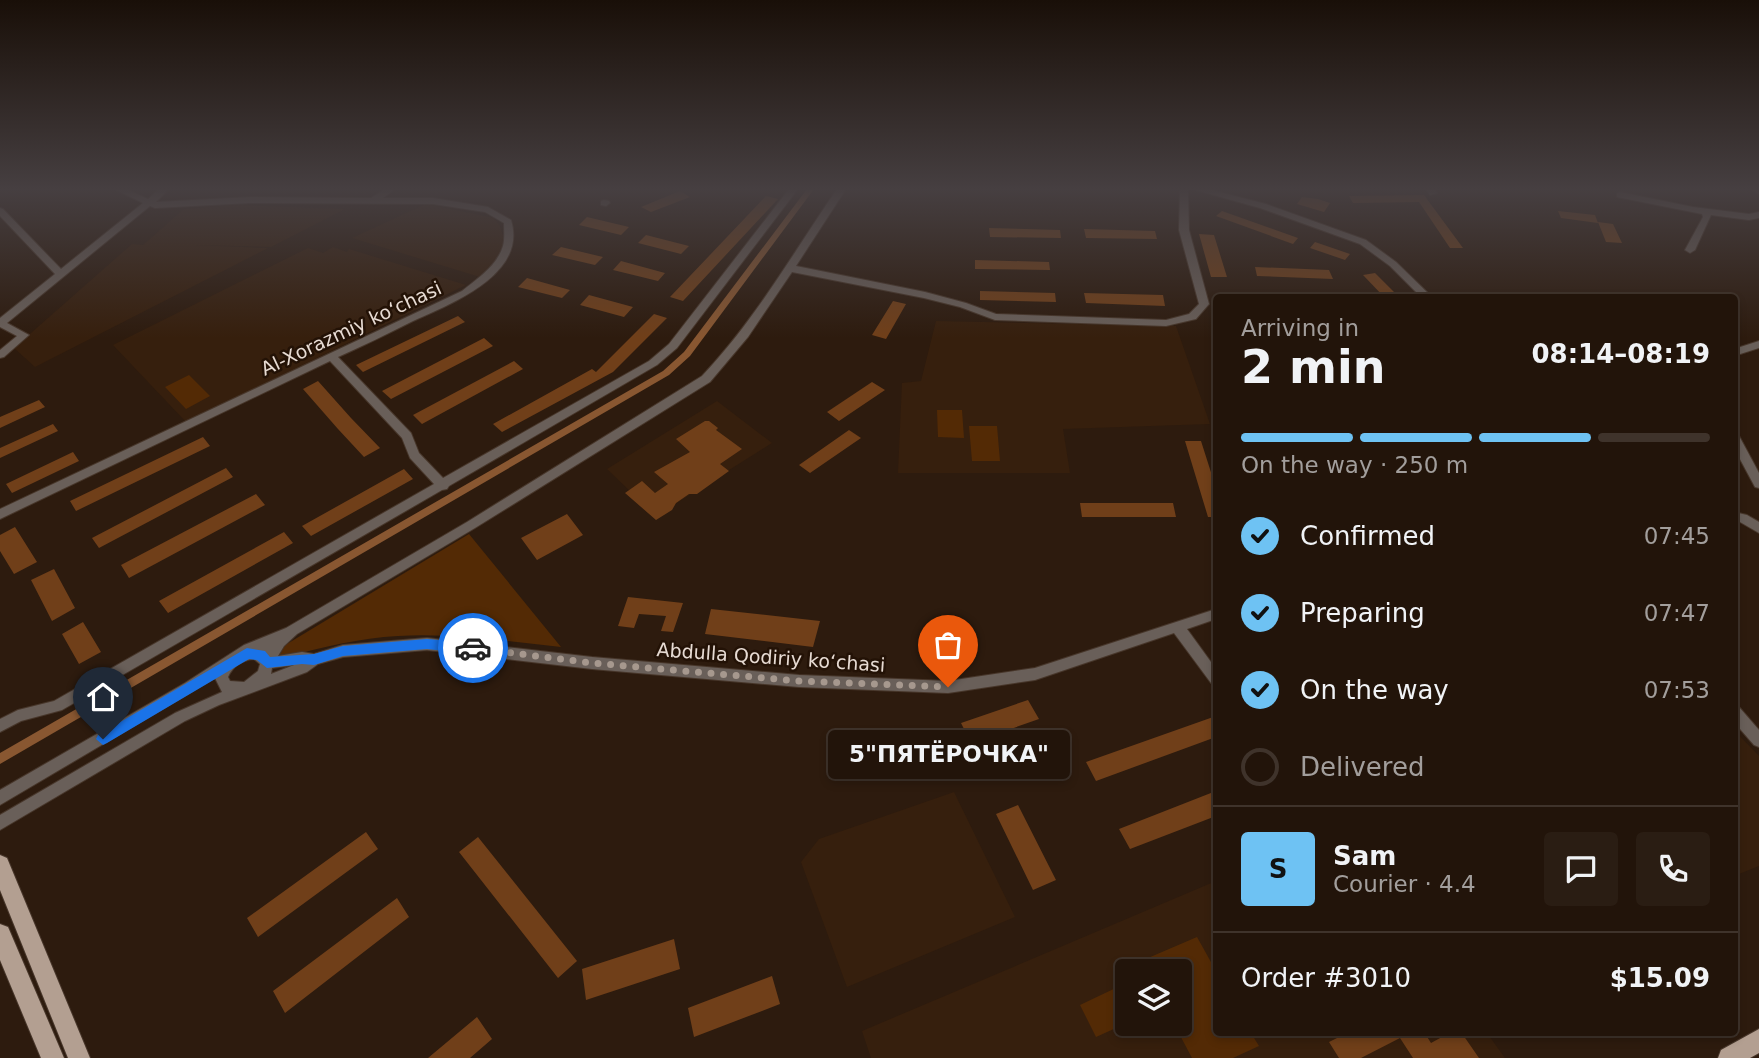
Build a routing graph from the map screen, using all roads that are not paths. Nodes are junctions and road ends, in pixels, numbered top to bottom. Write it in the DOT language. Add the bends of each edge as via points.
graph roads {
  1 [pos="27,238"];
  2 [pos="108,238"];
  3 [pos="509,238"];
  4 [pos="755,238"];
  5 [pos="809,238"];
  6 [pos="1186,238"];
  7 [pos="1353,238"];
  8 [pos="1696,238"];
  9 [pos="1690,250"];
  10 [pos="789,268"];
  11 [pos="62,275"];
  12 [pos="1424,294"];
  13 [pos="1,323"];
  14 [pos="1759,344"];
  15 [pos="1738,352"];
  16 [pos="0,355"];
  17 [pos="331,356"];
  18 [pos="1738,444"];
  19 [pos="1759,484"];
  20 [pos="443,486"];
  21 [pos="0,514"];
  22 [pos="1738,517"];
  23 [pos="1759,528"];
  24 [pos="1213,615"];
  25 [pos="1178,628"];
  26 [pos="292,630"];
  27 [pos="232,660"];
  28 [pos="314,660"];
  29 [pos="267,663"];
  30 [pos="1213,675"];
  31 [pos="247,688"];
  32 [pos="1738,716"];
  33 [pos="0,726"];
  34 [pos="1759,740"];
  35 [pos="0,798"];
  36 [pos="0,823"];
  37 [pos="0,865"];
  38 [pos="0,935"];
  39 [pos="1759,1040"];
  40 [pos="53,1058"];
  41 [pos="79,1058"];
  42 [pos="1729,1058"];
  1 -- 11 [label="street"];
  2 -- 11 [label="street"];
  3 -- 17 [label="street, Al-Xorazmiy koʻchasi" via="498,264 475,287"];
  4 -- 20 [label="street" via="664,355"];
  5 -- 10 [label="street"];
  6 -- 10 [label="street" via="1204,304 1196,315 1174,322 995,317 925,295"];
  7 -- 12 [label="street" via="1393,264"];
  8 -- 9 [label="street"];
  10 -- 26 [label="street" via="739,341 706,379"];
  11 -- 13 [label="street"];
  13 -- 16 [label="street" via="24,335"];
  14 -- 15 [label="street"];
  17 -- 20 [label="street" via="407,436 414,455"];
  17 -- 21 [label="street, Al-Xorazmiy koʻchasi"];
  18 -- 19 [label="street"];
  20 -- 33 [label="street" via="58,706 18,716"];
  22 -- 23 [label="street"];
  24 -- 25 [label="street, Abdulla Qodiriy koʻchasi"];
  25 -- 28 [label="street, Abdulla Qodiriy koʻchasi" via="1035,674 948,687 799,681 427,644 343,651"];
  25 -- 30 [label="street"];
  26 -- 27 [label="street"];
  26 -- 29 [label="street"];
  27 -- 29 [label="street" via="254,653"];
  27 -- 31 [label="street" via="222,683 231,689"];
  27 -- 35 [label="street"];
  28 -- 29 [label="street, Abdulla Qodiriy koʻchasi"];
  28 -- 31 [label="street, Abdulla Qodiriy koʻchasi"];
  29 -- 31 [label="street" via="264,674"];
  31 -- 36 [label="street, Abdulla Qodiriy koʻchasi" via="180,717"];
  32 -- 34 [label="street"];
  37 -- 41 [label="main road"];
  38 -- 40 [label="main road"];
  39 -- 42 [label="main road"];
}
